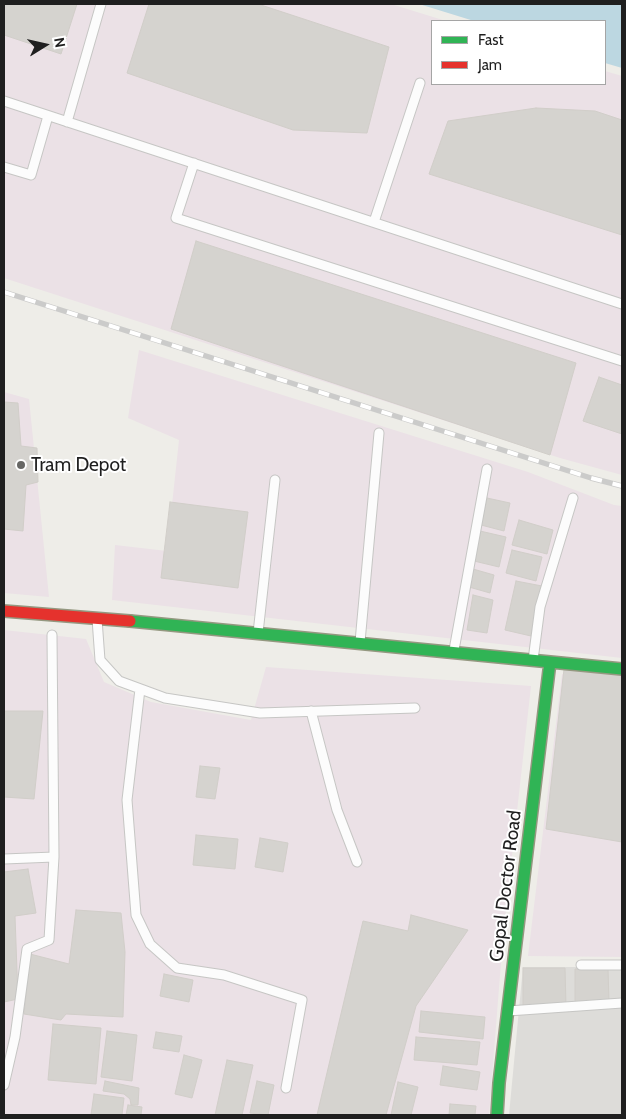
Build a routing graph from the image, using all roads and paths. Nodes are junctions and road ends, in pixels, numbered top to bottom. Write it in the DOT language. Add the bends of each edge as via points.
graph roads {
  1 [pos="101,4"];
  2 [pos="420,83"];
  3 [pos="4,101"];
  4 [pos="48,116"];
  5 [pos="67,122"];
  6 [pos="194,163"];
  7 [pos="4,167"];
  8 [pos="374,222"];
  9 [pos="622,304"];
  10 [pos="622,361"];
  11 [pos="379,433"];
  12 [pos="487,469"];
  13 [pos="275,480"];
  14 [pos="573,498"];
  15 [pos="4,611"];
  16 [pos="97,618"];
  17 [pos="258,633"];
  18 [pos="52,635"];
  19 [pos="360,643"];
  20 [pos="454,652"];
  21 [pos="533,660"];
  22 [pos="550,662"];
  23 [pos="622,669"];
  24 [pos="140,688"];
  25 [pos="415,708"];
  26 [pos="311,711"];
  27 [pos="54,857"];
  28 [pos="4,859"];
  29 [pos="357,862"];
  30 [pos="581,964"];
  31 [pos="622,964"];
  32 [pos="622,1003"];
  33 [pos="508,1011"];
  34 [pos="4,1085"];
  35 [pos="286,1088"];
  36 [pos="497,1115"];
  1 -- 5 [label="lane"];
  2 -- 8 [label="lane"];
  3 -- 4 [label="lane"];
  4 -- 5 [label="lane"];
  4 -- 7 [label="lane" via="31,175"];
  5 -- 6 [label="lane"];
  6 -- 8 [label="lane"];
  6 -- 10 [label="lane" via="176,218"];
  8 -- 9 [label="lane"];
  11 -- 19 [label="lane"];
  12 -- 20 [label="lane"];
  13 -- 17 [label="lane"];
  14 -- 21 [label="lane" via="540,607"];
  15 -- 16 [label="street"];
  16 -- 17 [label="street"];
  16 -- 24 [label="lane" via="100,660 119,681"];
  17 -- 19 [label="street"];
  18 -- 27 [label="lane"];
  19 -- 20 [label="street"];
  20 -- 21 [label="street"];
  21 -- 22 [label="street"];
  22 -- 23 [label="street"];
  22 -- 33 [label="street, Gopal Doctor Road"];
  24 -- 26 [label="lane" via="165,698 260,713"];
  24 -- 35 [label="lane" via="127,800 136,915 150,944 177,968 224,975 302,1000"];
  25 -- 26 [label="lane"];
  26 -- 29 [label="lane" via="337,810"];
  27 -- 28 [label="lane"];
  27 -- 34 [label="lane" via="49,940 27,949 15,1037"];
  30 -- 31 [label="lane"];
  32 -- 33 [label="lane"];
  33 -- 36 [label="street, Gopal Doctor Road"];
}
